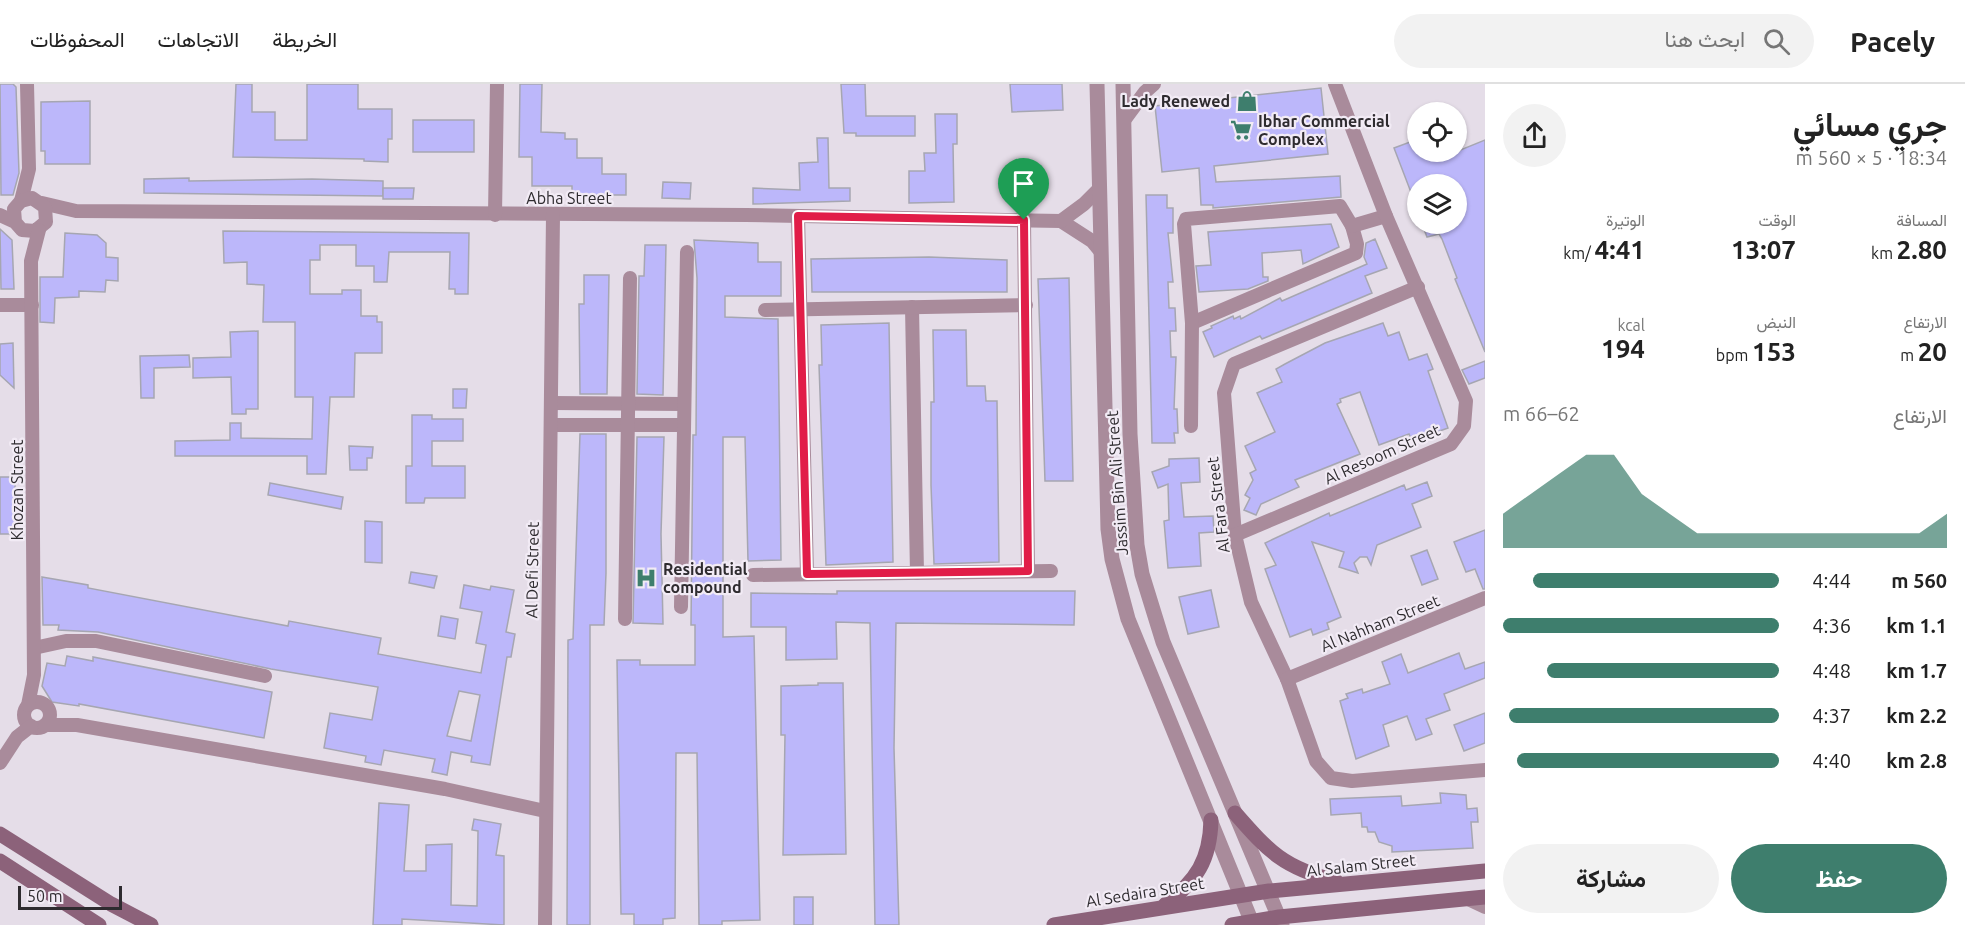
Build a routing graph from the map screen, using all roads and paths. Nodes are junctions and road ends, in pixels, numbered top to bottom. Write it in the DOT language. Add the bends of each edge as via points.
graph roads {
  1 [pos="27,84"];
  2 [pos="497,84"];
  3 [pos="1123,84"];
  4 [pos="1154,84"];
  5 [pos="1335,84"];
  6 [pos="1099,85"];
  7 [pos="1125,119"];
  8 [pos="29,169"];
  9 [pos="1100,188"];
  10 [pos="20,202"];
  11 [pos="40,202"];
  12 [pos="0,208"];
  13 [pos="76,211"];
  14 [pos="495,214"];
  15 [pos="0,215"];
  16 [pos="553,215"];
  17 [pos="798,216"];
  18 [pos="1386,216"];
  19 [pos="1024,220"];
  20 [pos="1061,221"];
  21 [pos="18,226"];
  22 [pos="42,226"];
  23 [pos="1352,226"];
  24 [pos="687,252"];
  25 [pos="1101,252"];
  26 [pos="31,261"];
  27 [pos="630,278"];
  28 [pos="1418,286"];
  29 [pos="0,305"];
  30 [pos="32,305"];
  31 [pos="1026,305"];
  32 [pos="912,307"];
  33 [pos="801,309"];
  34 [pos="765,310"];
  35 [pos="1192,323"];
  36 [pos="552,404"];
  37 [pos="628,404"];
  38 [pos="684,404"];
  39 [pos="552,425"];
  40 [pos="628,425"];
  41 [pos="684,425"];
  42 [pos="1191,426"];
  43 [pos="1235,535"];
  44 [pos="1028,571"];
  45 [pos="1051,571"];
  46 [pos="917,573"];
  47 [pos="807,574"];
  48 [pos="753,575"];
  49 [pos="1485,598"];
  50 [pos="681,607"];
  51 [pos="625,619"];
  52 [pos="34,648"];
  53 [pos="34,675"];
  54 [pos="265,676"];
  55 [pos="1287,679"];
  56 [pos="28,705"];
  57 [pos="47,707"];
  58 [pos="45,725"];
  59 [pos="77,725"];
  60 [pos="31,726"];
  61 [pos="0,763"];
  62 [pos="1485,770"];
  63 [pos="545,811"];
  64 [pos="1235,813"];
  65 [pos="1210,820"];
  66 [pos="0,834"];
  67 [pos="0,861"];
  68 [pos="1485,871"];
  69 [pos="1348,884"];
  70 [pos="1269,891"];
  71 [pos="1241,895"];
  72 [pos="1485,897"];
  73 [pos="1468,899"];
  74 [pos="1165,906"];
  75 [pos="1485,907"];
  76 [pos="1353,910"];
  77 [pos="1280,921"];
  78 [pos="1252,923"];
  79 [pos="99,925"];
  80 [pos="151,925"];
  81 [pos="545,925"];
  82 [pos="1054,925"];
  83 [pos="1232,925"];
  84 [pos="1336,925"];
  1 -- 8 [label="street"];
  2 -- 14 [label="street"];
  3 -- 7 [label="street, Jassim Bin Ali Street"];
  4 -- 7 [label="street"];
  5 -- 18 [label="street, Al Resoom Street"];
  6 -- 9 [label="street, Jassim Bin Ali Street"];
  7 -- 64 [label="street, Jassim Bin Ali Street" via="1130,434 1137,545 1148,598 1163,642"];
  8 -- 10 [label="street"];
  8 -- 11 [label="street"];
  9 -- 20 [label="street"];
  9 -- 25 [label="street, Jassim Bin Ali Street"];
  10 -- 11 [label="street"];
  10 -- 12 [label="street"];
  10 -- 21 [label="street" via="14,209"];
  11 -- 13 [label="street, Abha Street"];
  11 -- 22 [label="street" via="47,212"];
  13 -- 14 [label="street, Abha Street"];
  13 -- 22 [label="street, Abha Street"];
  14 -- 16 [label="street, Abha Street"];
  15 -- 21 [label="street"];
  16 -- 17 [label="street, Abha Street"];
  16 -- 36 [label="street, Al Defi Street"];
  17 -- 19 [label="street, Abha Street"];
  17 -- 33 [label="street"];
  18 -- 23 [label="street"];
  18 -- 28 [label="street, Al Resoom Street"];
  19 -- 20 [label="street, Abha Street"];
  19 -- 31 [label="street"];
  20 -- 25 [label="street" via="1092,241"];
  21 -- 22 [label="street" via="31,232"];
  21 -- 26 [label="street, Khozan Street"];
  22 -- 26 [label="street, Khozan Street"];
  23 -- 35 [label="street" via="1356,253"];
  23 -- 35 [label="street" via="1340,206 1186,219"];
  24 -- 38 [label="street"];
  25 -- 65 [label="street, Jassim Bin Ali Street" via="1112,559 1128,619"];
  26 -- 30 [label="street, Khozan Street"];
  27 -- 37 [label="street"];
  28 -- 43 [label="street, Al Fara Street" via="1234,364 1224,393"];
  28 -- 43 [label="street, Al Resoom Street" via="1466,401 1464,426 1451,444"];
  29 -- 30 [label="street"];
  30 -- 52 [label="street, Khozan Street"];
  31 -- 32 [label="street"];
  31 -- 44 [label="street"];
  32 -- 33 [label="street"];
  32 -- 46 [label="street"];
  33 -- 34 [label="street"];
  33 -- 47 [label="street"];
  35 -- 42 [label="street"];
  36 -- 37 [label="street"];
  36 -- 39 [label="street, Al Defi Street"];
  37 -- 38 [label="street"];
  37 -- 40 [label="street"];
  38 -- 41 [label="street"];
  39 -- 40 [label="street"];
  39 -- 63 [label="street, Al Defi Street"];
  40 -- 41 [label="street"];
  40 -- 51 [label="street"];
  41 -- 50 [label="street"];
  43 -- 55 [label="street, Al Fara Street" via="1251,602"];
  44 -- 45 [label="street"];
  44 -- 46 [label="street"];
  46 -- 47 [label="street"];
  47 -- 48 [label="street"];
  49 -- 55 [label="street, Al Nahham Street"];
  52 -- 53 [label="street, Khozan Street"];
  52 -- 54 [label="street" via="66,641 96,642"];
  53 -- 56 [label="street, Khozan Street"];
  53 -- 57 [label="street, Khozan Street"];
  55 -- 62 [label="street, Al Fara Street" via="1316,761 1331,778 1352,781"];
  56 -- 57 [label="street" via="34,702"];
  56 -- 60 [label="street" via="24,718"];
  57 -- 58 [label="street"];
  57 -- 59 [label="street"];
  58 -- 59 [label="street"];
  58 -- 60 [label="street"];
  59 -- 63 [label="street" via="433,787"];
  60 -- 61 [label="street" via="17,737"];
  63 -- 81 [label="street, Al Defi Street"];
  64 -- 69 [label="main road" via="1268,850 1289,864"];
  64 -- 70 [label="street, Jassim Bin Ali Street"];
  65 -- 71 [label="street, Jassim Bin Ali Street"];
  65 -- 74 [label="main road" via="1210,846 1198,873"];
  66 -- 80 [label="main road"];
  67 -- 79 [label="main road"];
  68 -- 69 [label="main road, Al Salam Street"];
  69 -- 70 [label="main road, Al Salam Street"];
  70 -- 71 [label="main road, Al Salam Street"];
  70 -- 77 [label="street, Jassim Bin Ali Street"];
  71 -- 74 [label="main road, Al Sedaira Street"];
  71 -- 78 [label="street, Jassim Bin Ali Street"];
  72 -- 73 [label="main road"];
  73 -- 75 [label="street"];
  73 -- 76 [label="main road"];
  74 -- 82 [label="main road, Al Sedaira Street"];
  76 -- 77 [label="main road"];
  76 -- 84 [label="main road"];
  77 -- 78 [label="main road"];
  78 -- 83 [label="main road"];
}
